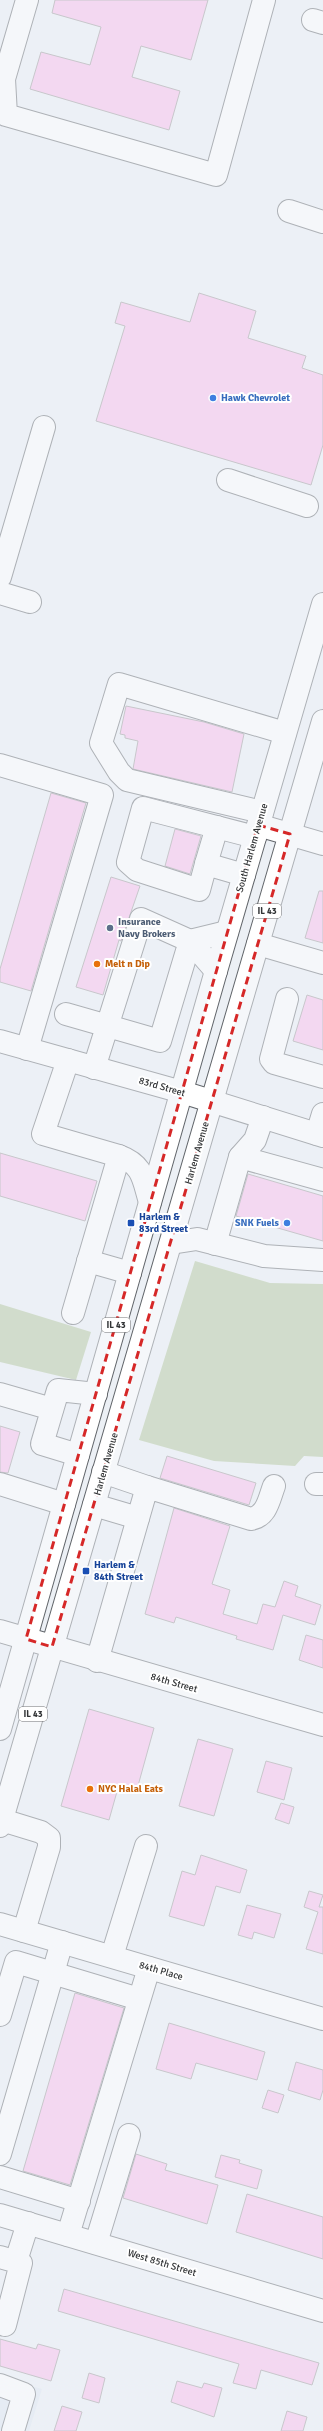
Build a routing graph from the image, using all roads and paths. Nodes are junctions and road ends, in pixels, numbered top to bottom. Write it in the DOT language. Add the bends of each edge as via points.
graph roads {
  1 [pos="27,0"];
  2 [pos="264,0"];
  3 [pos="289,211"];
  4 [pos="323,222"];
  5 [pos="44,427"];
  6 [pos="228,480"];
  7 [pos="307,506"];
  8 [pos="0,577"];
  9 [pos="0,593"];
  10 [pos="30,602"];
  11 [pos="323,604"];
  12 [pos="323,721"];
  13 [pos="286,733"];
  14 [pos="0,765"];
  15 [pos="150,786"];
  16 [pos="143,808"];
  17 [pos="259,824"];
  18 [pos="217,827"];
  19 [pos="290,834"];
  20 [pos="323,844"];
  21 [pos="206,864"];
  22 [pos="244,875"];
  23 [pos="227,932"];
  24 [pos="190,941"];
  25 [pos="258,944"];
  26 [pos="323,963"];
  27 [pos="216,971"];
  28 [pos="287,999"];
  29 [pos="66,1014"];
  30 [pos="108,1026"];
  31 [pos="0,1041"];
  32 [pos="27,1049"];
  33 [pos="68,1060"];
  34 [pos="94,1068"];
  35 [pos="323,1077"];
  36 [pos="182,1092"];
  37 [pos="212,1102"];
  38 [pos="263,1117"];
  39 [pos="321,1128"];
  40 [pos="119,1156"];
  41 [pos="240,1157"];
  42 [pos="323,1180"];
  43 [pos="150,1202"];
  44 [pos="171,1242"];
  45 [pos="215,1244"];
  46 [pos="323,1260"];
  47 [pos="88,1261"];
  48 [pos="130,1273"];
  49 [pos="73,1313"];
  50 [pos="0,1394"];
  51 [pos="96,1394"];
  52 [pos="52,1409"];
  53 [pos="78,1455"];
  54 [pos="103,1472"];
  55 [pos="274,1486"];
  56 [pos="8,1487"];
  57 [pos="147,1487"];
  58 [pos="64,1504"];
  59 [pos="94,1505"];
  60 [pos="138,1518"];
  61 [pos="0,1631"];
  62 [pos="26,1639"];
  63 [pos="52,1647"];
  64 [pos="97,1661"];
  65 [pos="323,1725"];
  66 [pos="0,1729"];
  67 [pos="1,1823"];
  68 [pos="146,1846"];
  69 [pos="0,1924"];
  70 [pos="24,1931"];
  71 [pos="62,1942"];
  72 [pos="112,1956"];
  73 [pos="149,1968"];
  74 [pos="53,1973"];
  75 [pos="139,1999"];
  76 [pos="0,2015"];
  77 [pos="323,2019"];
  78 [pos="129,2135"];
  79 [pos="0,2154"];
  80 [pos="0,2177"];
  81 [pos="79,2201"];
  82 [pos="0,2215"];
  83 [pos="28,2223"];
  84 [pos="68,2235"];
  85 [pos="96,2243"];
  86 [pos="8,2259"];
  87 [pos="323,2311"];
  88 [pos="5,2324"];
  89 [pos="0,2385"];
  90 [pos="13,2431"];
  1 -- 2 [label="main road" via="4,79 6,114 216,175"];
  3 -- 4 [label="main road"];
  5 -- 8 [label="main road"];
  6 -- 7 [label="main road"];
  9 -- 10 [label="main road"];
  11 -- 13 [label="main road, South Harlem Avenue / IL 43"];
  12 -- 19 [label="main road, IL 43"];
  13 -- 15 [label="main road" via="119,684 102,743 119,772 127,780"];
  13 -- 17 [label="main road, South Harlem Avenue / IL 43"];
  14 -- 32 [label="main road" via="102,795"];
  15 -- 16 [label="main road"];
  15 -- 17 [label="main road"];
  16 -- 18 [label="main road"];
  16 -- 21 [label="main road" via="128,862 137,870 199,890"];
  17 -- 18 [label="main road"];
  17 -- 19 [label="main road"];
  17 -- 22 [label="main road, South Harlem Avenue / IL 43"];
  18 -- 21 [label="main road"];
  19 -- 20 [label="main road"];
  19 -- 25 [label="main road, IL 43"];
  21 -- 22 [label="main road"];
  22 -- 23 [label="main road, South Harlem Avenue / IL 43"];
  23 -- 24 [label="main road"];
  23 -- 27 [label="main road, South Harlem Avenue / IL 43"];
  24 -- 27 [label="main road"];
  24 -- 30 [label="main road" via="160,1042"];
  24 -- 30 [label="main road" via="141,918"];
  25 -- 26 [label="main road"];
  25 -- 37 [label="main road, IL 43"];
  27 -- 36 [label="main road, South Harlem Avenue / IL 43"];
  28 -- 35 [label="main road" via="271,1059 274,1063"];
  29 -- 30 [label="main road"];
  30 -- 34 [label="main road"];
  31 -- 32 [label="main road, 83rd Street"];
  32 -- 33 [label="main road, 83rd Street"];
  33 -- 34 [label="main road, 83rd Street"];
  33 -- 40 [label="main road" via="43,1134"];
  34 -- 36 [label="main road, 83rd Street"];
  36 -- 37 [label="main road, 83rd Street"];
  36 -- 43 [label="main road, IL 43"];
  37 -- 38 [label="main road, 83rd Street"];
  37 -- 44 [label="main road, Harlem Avenue / IL 43"];
  38 -- 39 [label="main road, 83rd Street"];
  38 -- 41 [label="main road" via="255,1140"];
  40 -- 43 [label="main road" via="130,1160 141,1170"];
  40 -- 47 [label="main road"];
  41 -- 42 [label="main road"];
  41 -- 45 [label="main road"];
  43 -- 48 [label="main road, IL 43"];
  44 -- 45 [label="main road" via="197,1239"];
  44 -- 54 [label="main road, Harlem Avenue / IL 43"];
  45 -- 46 [label="main road" via="264,1256"];
  47 -- 48 [label="main road"];
  47 -- 49 [label="main road"];
  48 -- 51 [label="main road, IL 43"];
  50 -- 52 [label="main road"];
  51 -- 52 [label="main road" via="58,1390"];
  51 -- 53 [label="main road, IL 43"];
  52 -- 53 [label="main road" via="42,1444"];
  53 -- 58 [label="main road, IL 43"];
  54 -- 57 [label="main road"];
  54 -- 59 [label="main road, Harlem Avenue / IL 43"];
  55 -- 57 [label="main road" via="264,1513 259,1518 251,1519"];
  56 -- 58 [label="main road"];
  57 -- 60 [label="main road"];
  58 -- 62 [label="main road, IL 43"];
  59 -- 60 [label="main road"];
  59 -- 63 [label="main road, Harlem Avenue / IL 43"];
  60 -- 64 [label="main road"];
  61 -- 62 [label="main road, 84th Street"];
  62 -- 63 [label="main road, 84th Street"];
  62 -- 66 [label="main road, IL 43"];
  63 -- 64 [label="main road, 84th Street"];
  63 -- 67 [label="main road, Harlem Avenue / IL 43"];
  64 -- 65 [label="main road, 84th Street"];
  67 -- 70 [label="main road" via="42,1832 49,1838 49,1847"];
  68 -- 72 [label="main road"];
  69 -- 70 [label="main road, 84th Place"];
  70 -- 71 [label="main road, 84th Place"];
  71 -- 72 [label="main road, 84th Place"];
  71 -- 74 [label="main road"];
  72 -- 73 [label="main road, 84th Place"];
  73 -- 75 [label="main road"];
  73 -- 77 [label="main road, 84th Place"];
  74 -- 75 [label="main road"];
  74 -- 76 [label="main road" via="16,1962"];
  74 -- 79 [label="main road"];
  75 -- 81 [label="main road"];
  78 -- 85 [label="main road"];
  80 -- 81 [label="main road"];
  81 -- 84 [label="main road"];
  82 -- 83 [label="main road, West 85th Street"];
  83 -- 84 [label="main road, West 85th Street"];
  83 -- 86 [label="main road"];
  84 -- 85 [label="main road, West 85th Street"];
  85 -- 87 [label="main road, West 85th Street"];
  86 -- 88 [label="main road" via="21,2263"];
  89 -- 90 [label="main road" via="24,2394"];
}
